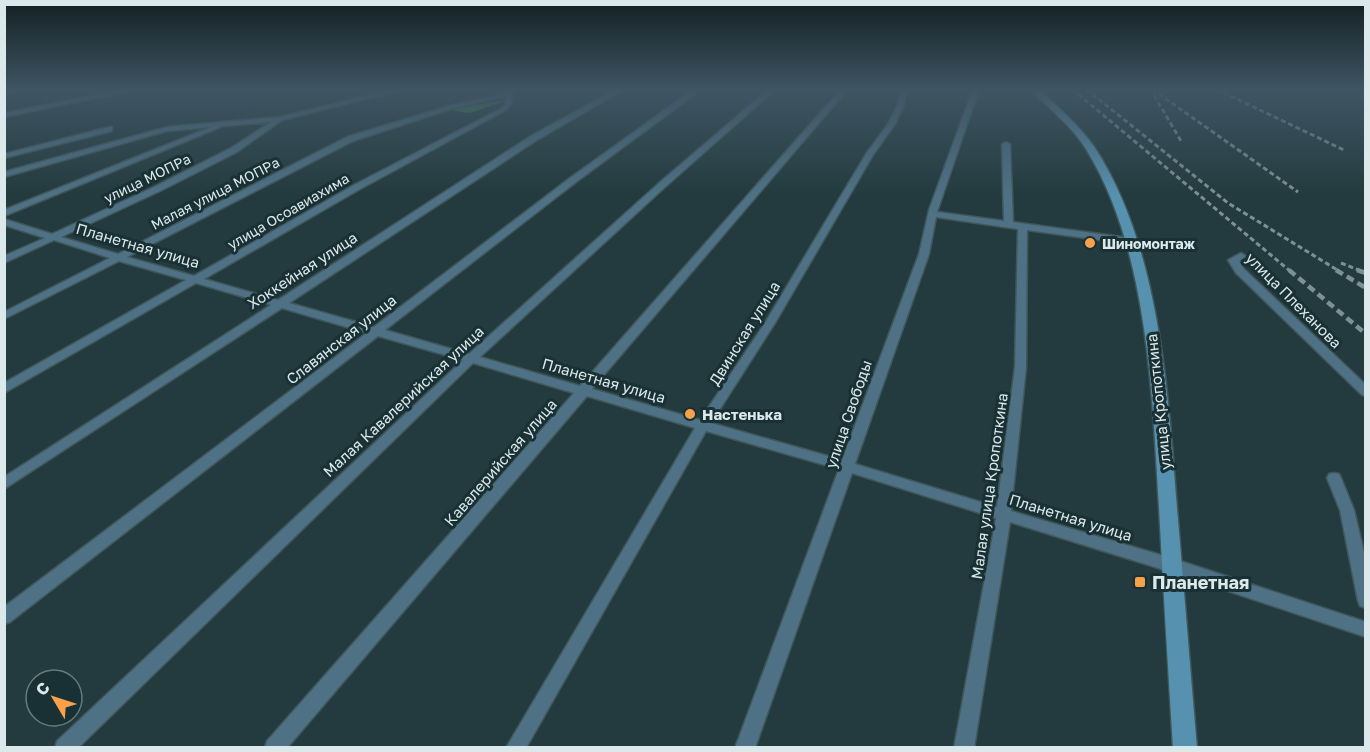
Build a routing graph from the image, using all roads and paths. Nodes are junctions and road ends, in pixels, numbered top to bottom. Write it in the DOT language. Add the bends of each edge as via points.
graph roads {
  1 [pos="215,124"];
  2 [pos="224,124"];
  3 [pos="272,124"];
  4 [pos="395,124"];
  5 [pos="476,124"];
  6 [pos="559,124"];
  7 [pos="651,124"];
  8 [pos="734,124"];
  9 [pos="815,124"];
  10 [pos="891,124"];
  11 [pos="964,124"];
  12 [pos="1070,124"];
  13 [pos="109,129"];
  14 [pos="1006,144"];
  15 [pos="4,156"];
  16 [pos="4,175"];
  17 [pos="4,213"];
  18 [pos="932,214"];
  19 [pos="4,222"];
  20 [pos="1016,226"];
  21 [pos="54,237"];
  22 [pos="1129,241"];
  23 [pos="1241,256"];
  24 [pos="120,258"];
  25 [pos="4,260"];
  26 [pos="196,279"];
  27 [pos="280,302"];
  28 [pos="4,316"];
  29 [pos="377,331"];
  30 [pos="471,359"];
  31 [pos="4,389"];
  32 [pos="585,392"];
  33 [pos="1365,392"];
  34 [pos="703,425"];
  35 [pos="848,467"];
  36 [pos="1334,478"];
  37 [pos="4,484"];
  38 [pos="1005,514"];
  39 [pos="1172,565"];
  40 [pos="1365,601"];
  41 [pos="4,617"];
  42 [pos="1365,630"];
  43 [pos="64,747"];
  44 [pos="274,747"];
  45 [pos="515,747"];
  46 [pos="745,747"];
  47 [pos="964,747"];
  48 [pos="1185,747"];
  1 -- 16 [label="street" via="141,135"];
  2 -- 17 [label="street"];
  3 -- 21 [label="street, улица МОПРа" via="224,155"];
  4 -- 24 [label="street, Малая улица МОПРа" via="350,138"];
  5 -- 26 [label="street, улица Осоавиахима"];
  6 -- 27 [label="street, Хоккейная улица"];
  7 -- 29 [label="street, Славянская улица"];
  8 -- 30 [label="street, Малая Кавалерийская улица"];
  9 -- 32 [label="street, Кавалерийская улица"];
  10 -- 34 [label="street, Двинская улица"];
  11 -- 18 [label="street, улица Свободы"];
  12 -- 22 [label="main road, улица Кропоткина" via="1094,155"];
  13 -- 15 [label="street"];
  14 -- 20 [label="street, Малая улица Кропоткина"];
  18 -- 20 [label="street"];
  18 -- 35 [label="street, улица Свободы" via="924,254"];
  19 -- 21 [label="street, Планетная улица"];
  20 -- 22 [label="street"];
  20 -- 38 [label="street, Малая улица Кропоткина" via="1023,295 1019,385"];
  21 -- 24 [label="street, Планетная улица"];
  21 -- 25 [label="street, улица МОПРа"];
  22 -- 39 [label="main road, улица Кропоткина" via="1154,340"];
  23 -- 33 [label="street, улица Плеханова" via="1233,260 1239,271"];
  24 -- 26 [label="street, Планетная улица"];
  24 -- 28 [label="street, Малая улица МОПРа"];
  26 -- 27 [label="street, Планетная улица"];
  26 -- 31 [label="street, улица Осоавиахима"];
  27 -- 29 [label="street, Планетная улица"];
  27 -- 37 [label="street, Хоккейная улица"];
  29 -- 30 [label="street, Планетная улица"];
  29 -- 41 [label="street, Славянская улица"];
  30 -- 32 [label="street, Планетная улица"];
  30 -- 43 [label="street, Малая Кавалерийская улица"];
  32 -- 34 [label="street, Планетная улица"];
  32 -- 44 [label="street, Кавалерийская улица"];
  34 -- 35 [label="street, Планетная улица"];
  34 -- 45 [label="street, Двинская улица"];
  35 -- 38 [label="street, Планетная улица"];
  35 -- 46 [label="street, улица Свободы"];
  36 -- 40 [label="street" via="1347,510"];
  38 -- 39 [label="street, Планетная улица"];
  38 -- 47 [label="street, Малая улица Кропоткина"];
  39 -- 42 [label="street, Планетная улица"];
  39 -- 48 [label="main road, улица Кропоткина"];
}
